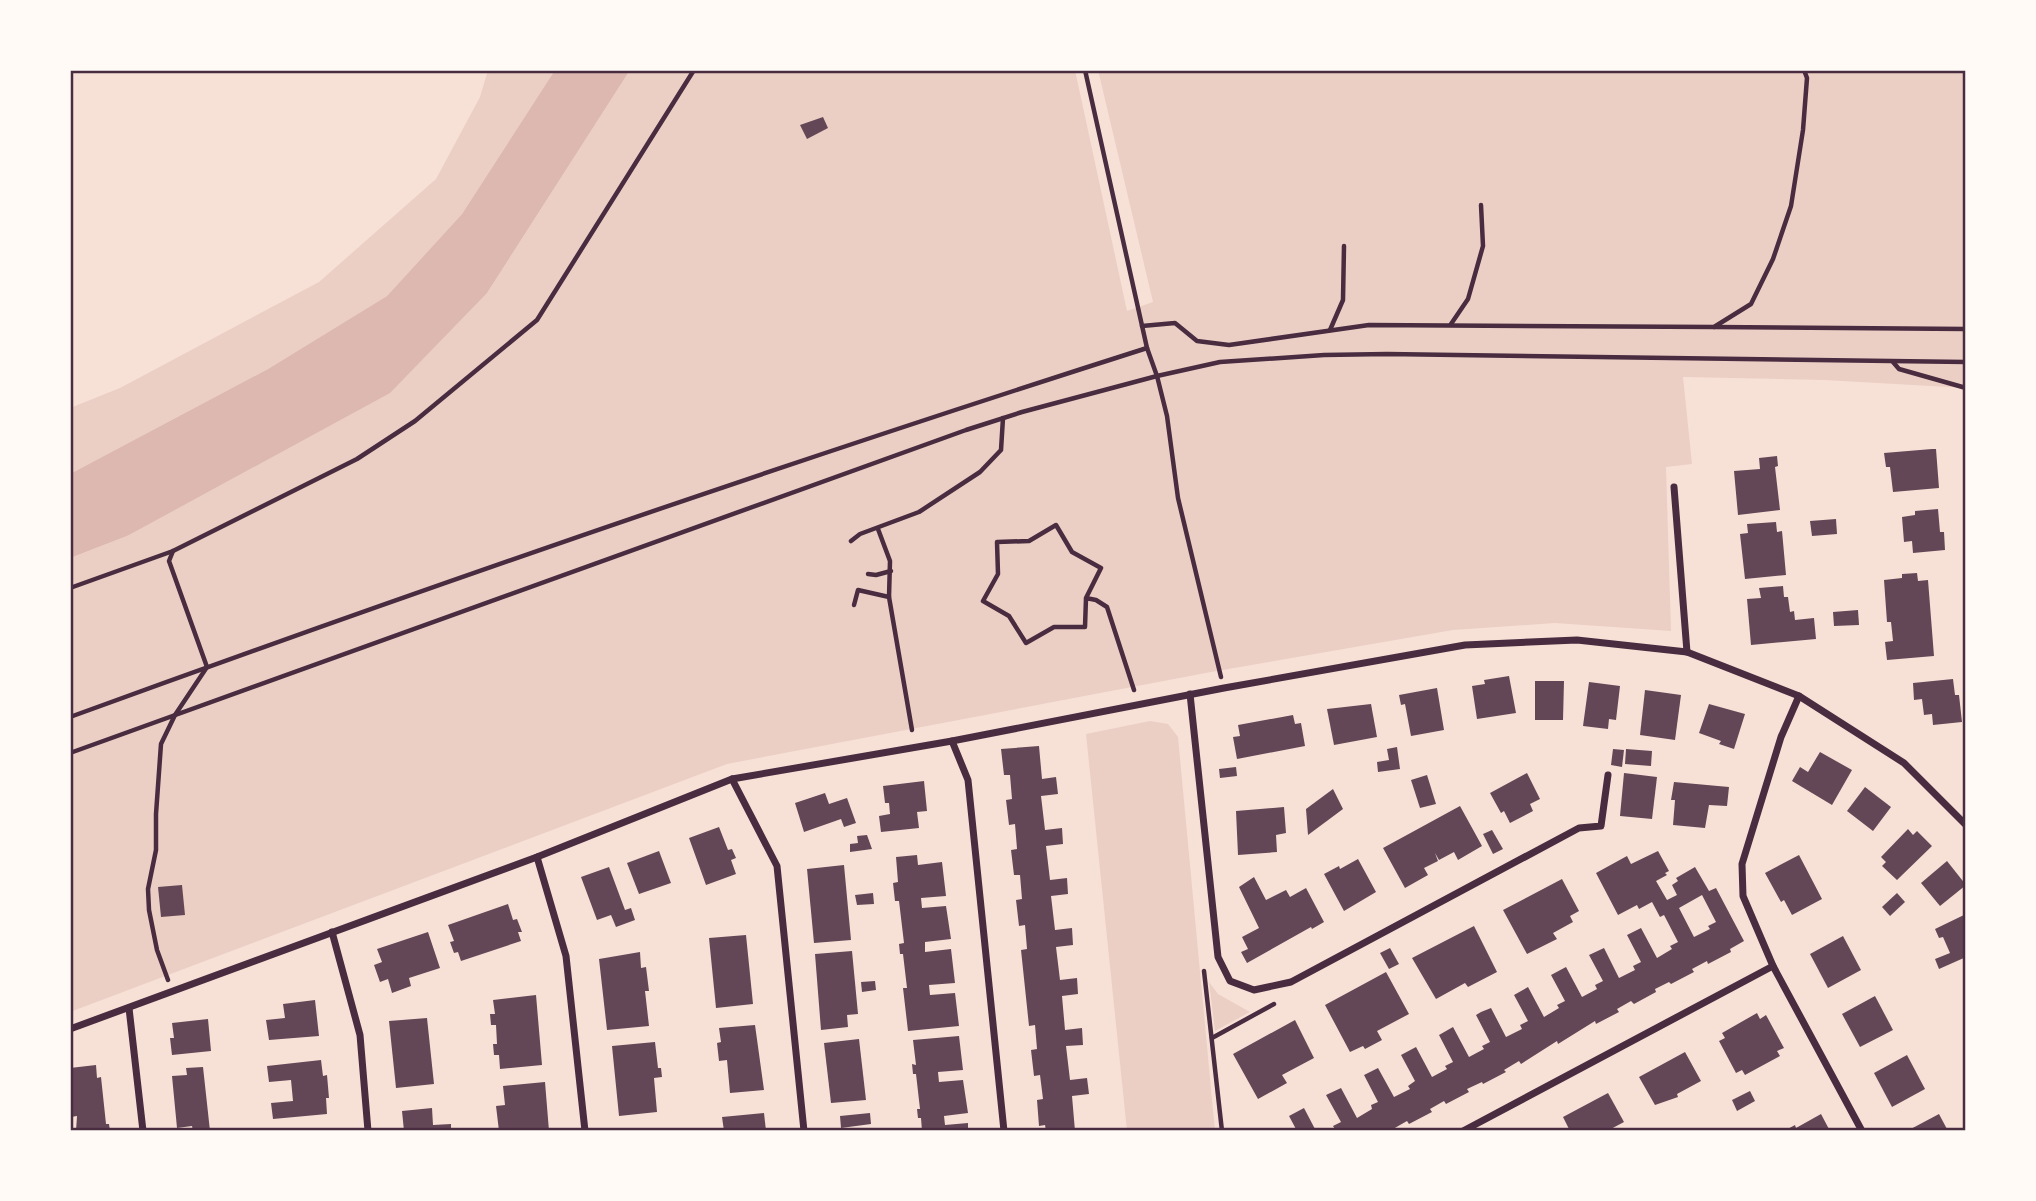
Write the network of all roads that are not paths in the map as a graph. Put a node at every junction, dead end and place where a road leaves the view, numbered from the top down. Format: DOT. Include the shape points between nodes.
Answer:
graph roads {
  1 [pos="1674,487"];
  2 [pos="1687,652"];
  3 [pos="1190,695"];
  4 [pos="1799,696"];
  5 [pos="952,741"];
  6 [pos="1608,775"];
  7 [pos="732,779"];
  8 [pos="1966,825"];
  9 [pos="537,857"];
  10 [pos="332,932"];
  11 [pos="1773,966"];
  12 [pos="129,1008"];
  13 [pos="70,1029"];
  14 [pos="143,1131"];
  15 [pos="368,1131"];
  16 [pos="584,1131"];
  17 [pos="804,1131"];
  18 [pos="1004,1131"];
  19 [pos="1463,1131"];
  20 [pos="1862,1131"];
  1 -- 2 [label="street"];
  2 -- 3 [label="street" via="1577,640 1465,645"];
  2 -- 4 [label="street"];
  3 -- 5 [label="street"];
  3 -- 6 [label="street" via="1218,957 1230,981 1254,990 1291,982 1579,828 1601,826"];
  4 -- 8 [label="street" via="1904,763"];
  4 -- 11 [label="street" via="1781,737 1742,864 1743,896"];
  5 -- 7 [label="street"];
  5 -- 18 [label="street" via="968,780"];
  7 -- 9 [label="street"];
  7 -- 17 [label="street" via="777,866"];
  9 -- 10 [label="street"];
  9 -- 16 [label="street" via="566,956"];
  10 -- 12 [label="street"];
  10 -- 15 [label="street" via="360,1035"];
  11 -- 19 [label="street"];
  11 -- 20 [label="street"];
  12 -- 13 [label="street"];
  12 -- 14 [label="street"];
}
